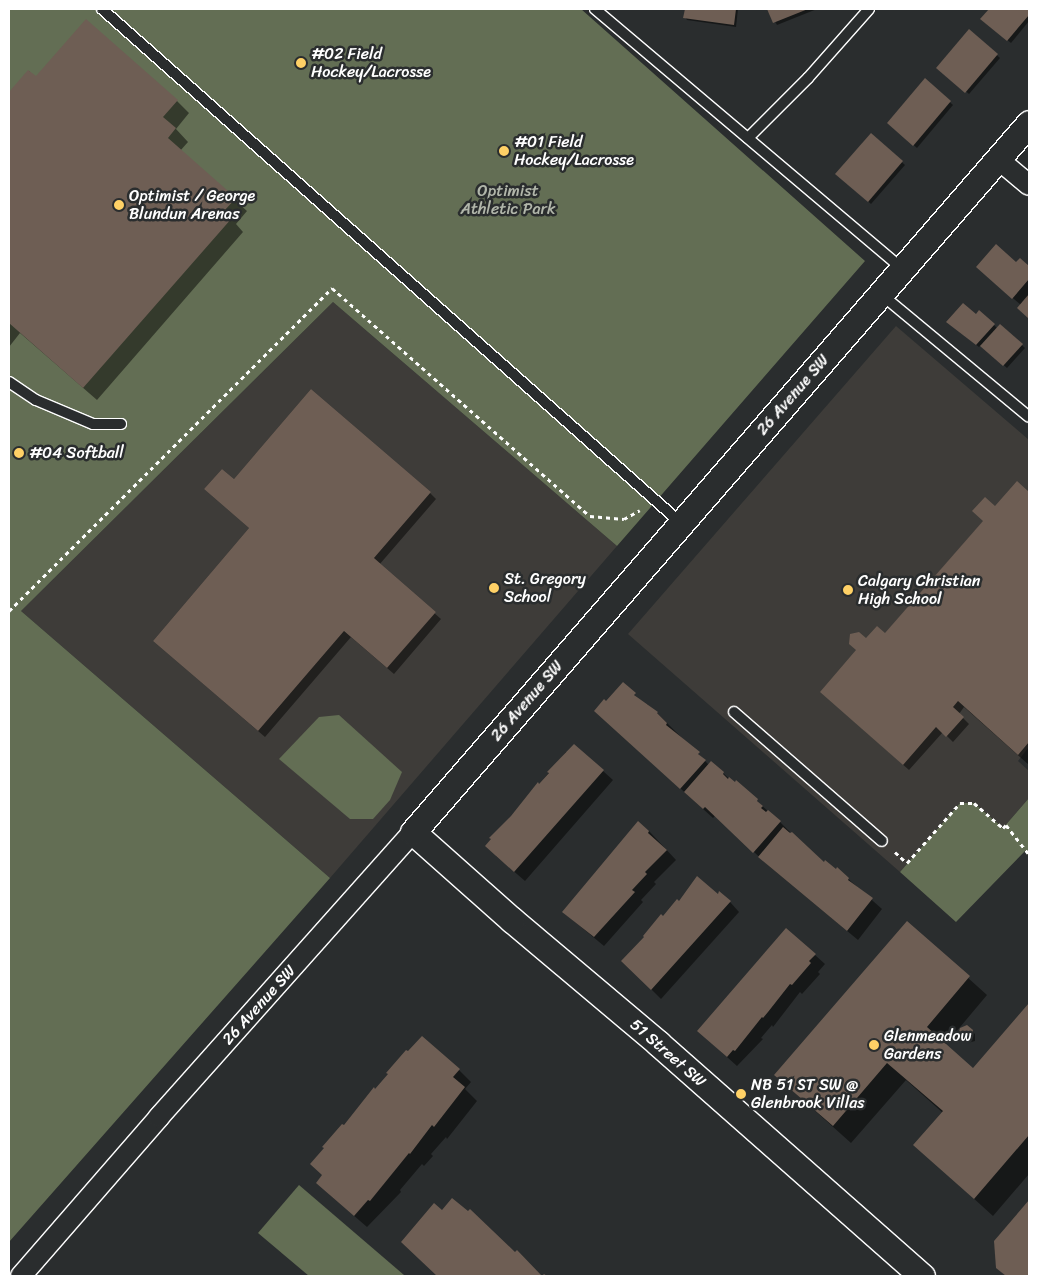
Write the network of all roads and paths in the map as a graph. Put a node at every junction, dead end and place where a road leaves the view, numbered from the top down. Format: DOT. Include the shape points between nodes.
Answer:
graph roads {
  1 [pos="102,9"];
  2 [pos="595,9"];
  3 [pos="869,9"];
  4 [pos="1029,123"];
  5 [pos="748,138"];
  6 [pos="998,159"];
  7 [pos="1029,185"];
  8 [pos="903,268"];
  9 [pos="880,294"];
  10 [pos="9,382"];
  11 [pos="1029,417"];
  12 [pos="121,424"];
  13 [pos="656,502"];
  14 [pos="682,524"];
  15 [pos="9,611"];
  16 [pos="734,712"];
  17 [pos="412,832"];
  18 [pos="882,841"];
  19 [pos="1029,854"];
  20 [pos="21,1276"];
  21 [pos="922,1276"];
  1 -- 13 [label="lane"];
  2 -- 5 [label="lane"];
  3 -- 5 [label="lane" via="808,78"];
  4 -- 6 [label="street, 26 Avenue SW"];
  5 -- 8 [label="lane"];
  6 -- 7 [label="street"];
  6 -- 8 [label="street, 26 Avenue SW"];
  8 -- 9 [label="street, 26 Avenue SW"];
  9 -- 11 [label="lane"];
  9 -- 14 [label="street, 26 Avenue SW"];
  10 -- 12 [label="lane" via="36,400 93,424"];
  13 -- 14 [label="lane"];
  13 -- 15 [label="path" via="624,519 590,516 332,288"];
  14 -- 17 [label="street, 26 Avenue SW"];
  16 -- 18 [label="lane"];
  17 -- 20 [label="street, 26 Avenue SW"];
  17 -- 21 [label="street, 51 Street SW"];
  18 -- 19 [label="path" via="907,864 960,803 974,803 1003,828 1006,825"];
}
